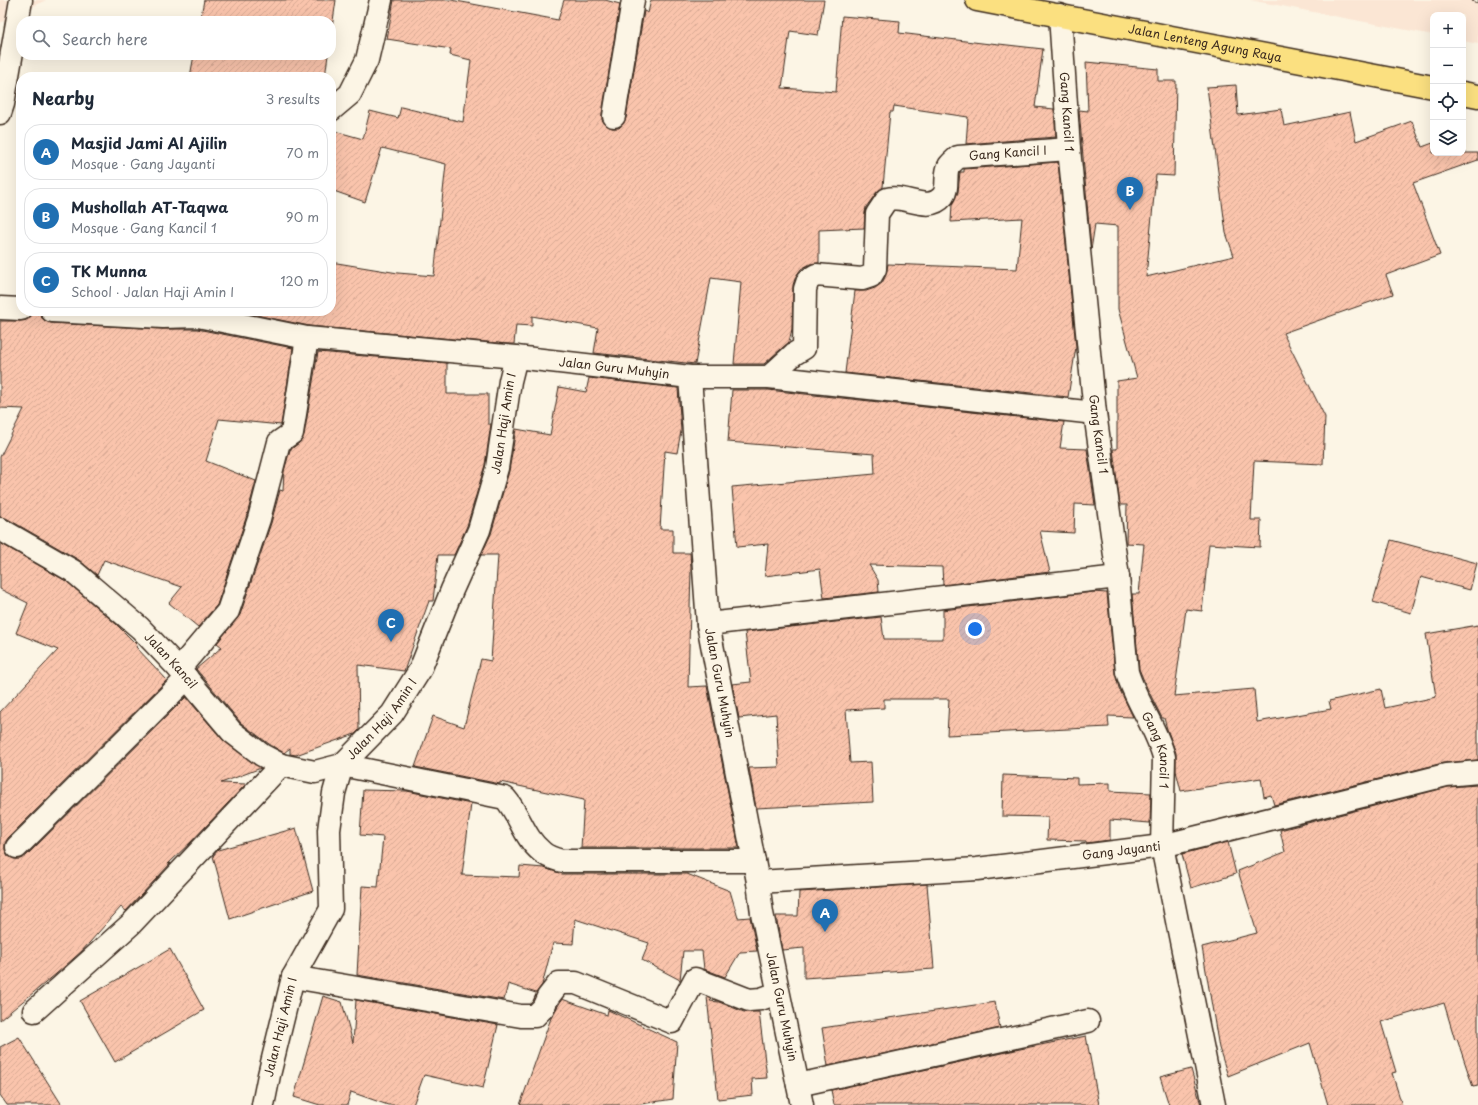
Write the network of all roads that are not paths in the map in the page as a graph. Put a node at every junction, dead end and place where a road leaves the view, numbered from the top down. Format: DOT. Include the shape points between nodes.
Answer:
graph roads {
  1 [pos="21,0"];
  2 [pos="381,0"];
  3 [pos="633,0"];
  4 [pos="977,0"];
  5 [pos="1060,15"];
  6 [pos="18,16"];
  7 [pos="16,29"];
  8 [pos="1430,87"];
  9 [pos="1466,94"];
  10 [pos="1478,96"];
  11 [pos="336,106"];
  12 [pos="0,113"];
  13 [pos="614,116"];
  14 [pos="1069,150"];
  15 [pos="0,308"];
  16 [pos="16,309"];
  17 [pos="145,316"];
  18 [pos="172,316"];
  19 [pos="211,316"];
  20 [pos="306,338"];
  21 [pos="516,358"];
  22 [pos="690,377"];
  23 [pos="769,377"];
  24 [pos="1095,413"];
  25 [pos="0,529"];
  26 [pos="1118,577"];
  27 [pos="708,624"];
  28 [pos="183,674"];
  29 [pos="282,765"];
  30 [pos="342,765"];
  31 [pos="1478,772"];
  32 [pos="1162,846"];
  33 [pos="17,847"];
  34 [pos="756,872"];
  35 [pos="293,977"];
  36 [pos="778,993"];
  37 [pos="34,1011"];
  38 [pos="1088,1021"];
  39 [pos="800,1095"];
  40 [pos="263,1105"];
  41 [pos="1214,1105"];
  1 -- 6 [label="street"];
  2 -- 11 [label="street" via="367,60 350,94"];
  3 -- 13 [label="street"];
  4 -- 5 [label="main road, Jalan Lenteng Agung Raya"];
  5 -- 8 [label="main road, Jalan Lenteng Agung Raya"];
  5 -- 14 [label="street, Gang Kancil 1"];
  7 -- 12 [label="street"];
  9 -- 10 [label="main road"];
  14 -- 23 [label="street, Gang Kancil I" via="958,157 949,166 944,195 938,201 927,205 893,197 887,199 876,214 874,269 871,276 862,279 816,275 808,280 805,289 804,348"];
  14 -- 24 [label="street, Gang Kancil 1"];
  15 -- 16 [label="street"];
  17 -- 18 [label="street, Jalan Guru Muhyin"];
  19 -- 20 [label="street, Jalan Guru Muhyin"];
  20 -- 21 [label="street, Jalan Guru Muhyin"];
  20 -- 28 [label="street" via="292,432 279,442 259,519 228,611"];
  21 -- 22 [label="street, Jalan Guru Muhyin"];
  21 -- 30 [label="street, Jalan Haji Amin I" via="497,468 479,530 420,670 392,714"];
  22 -- 23 [label="street"];
  22 -- 27 [label="street, Jalan Guru Muhyin"];
  23 -- 24 [label="street"];
  24 -- 26 [label="street, Gang Kancil 1"];
  25 -- 28 [label="street, Jalan Kancil" via="73,571 140,628"];
  26 -- 27 [label="street"];
  26 -- 32 [label="street, Gang Kancil 1" via="1127,672 1161,743 1164,757"];
  27 -- 34 [label="street, Jalan Guru Muhyin"];
  28 -- 29 [label="street, Jalan Kancil" via="232,732 262,755"];
  28 -- 33 [label="street"];
  29 -- 30 [label="street, Jalan Kancil" via="316,772"];
  29 -- 37 [label="street" via="131,924"];
  30 -- 34 [label="street" via="505,798 513,807 530,841 543,854 562,861"];
  30 -- 35 [label="street, Jalan Haji Amin I" via="334,793 329,830 331,908"];
  31 -- 32 [label="street, Gang Jayanti" via="1446,775"];
  32 -- 34 [label="street, Gang Jayanti" via="976,869"];
  32 -- 41 [label="street, Gang Kancil 1"];
  34 -- 36 [label="street, Jalan Guru Muhyin"];
  35 -- 36 [label="street" via="521,1016 535,1016 559,983 576,983 672,1022 695,979 749,1000"];
  35 -- 40 [label="street, Jalan Haji Amin I"];
  36 -- 39 [label="street, Jalan Guru Muhyin"];
  38 -- 39 [label="street"];
}
